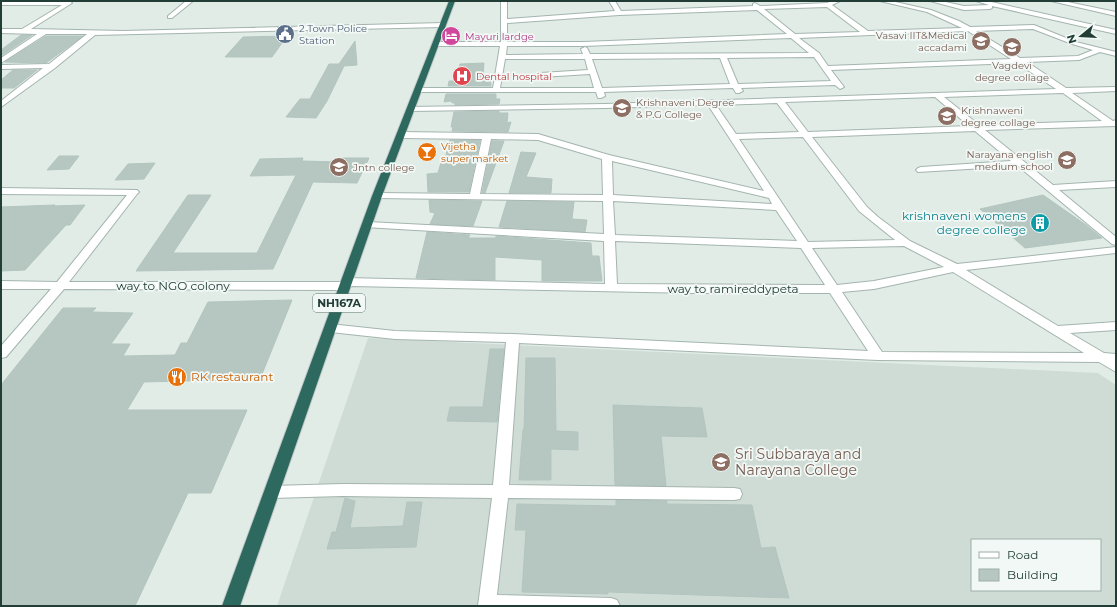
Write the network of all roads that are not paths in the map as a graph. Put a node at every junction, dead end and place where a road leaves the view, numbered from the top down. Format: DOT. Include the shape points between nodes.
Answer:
graph roads {
  1 [pos="190,1"];
  2 [pos="452,1"];
  3 [pos="504,1"];
  4 [pos="612,1"];
  5 [pos="751,1"];
  6 [pos="837,1"];
  7 [pos="883,1"];
  8 [pos="933,1"];
  9 [pos="979,1"];
  10 [pos="1054,1"];
  11 [pos="70,2"];
  12 [pos="1067,2"];
  13 [pos="1,3"];
  14 [pos="828,5"];
  15 [pos="997,6"];
  16 [pos="758,7"];
  17 [pos="619,13"];
  18 [pos="1116,14"];
  19 [pos="1042,16"];
  20 [pos="170,17"];
  21 [pos="504,21"];
  22 [pos="443,25"];
  23 [pos="1034,27"];
  24 [pos="970,30"];
  25 [pos="1,31"];
  26 [pos="24,31"];
  27 [pos="44,32"];
  28 [pos="1116,32"];
  29 [pos="93,33"];
  30 [pos="868,34"];
  31 [pos="795,37"];
  32 [pos="435,44"];
  33 [pos="583,44"];
  34 [pos="504,45"];
  35 [pos="1099,50"];
  36 [pos="1116,54"];
  37 [pos="816,55"];
  38 [pos="588,56"];
  39 [pos="724,56"];
  40 [pos="502,57"];
  41 [pos="1,61"];
  42 [pos="1020,61"];
  43 [pos="52,66"];
  44 [pos="541,66"];
  45 [pos="1,67"];
  46 [pos="826,68"];
  47 [pos="593,72"];
  48 [pos="837,83"];
  49 [pos="735,86"];
  50 [pos="1116,89"];
  51 [pos="419,90"];
  52 [pos="496,90"];
  53 [pos="599,90"];
  54 [pos="1066,91"];
  55 [pos="937,96"];
  56 [pos="546,98"];
  57 [pos="850,99"];
  58 [pos="780,101"];
  59 [pos="749,102"];
  60 [pos="711,103"];
  61 [pos="1,105"];
  62 [pos="605,106"];
  63 [pos="411,109"];
  64 [pos="1114,125"];
  65 [pos="978,128"];
  66 [pos="805,134"];
  67 [pos="401,135"];
  68 [pos="487,136"];
  69 [pos="733,137"];
  70 [pos="608,156"];
  71 [pos="1020,163"];
  72 [pos="921,170"];
  73 [pos="1116,184"];
  74 [pos="1052,188"];
  75 [pos="1,191"];
  76 [pos="378,196"];
  77 [pos="772,196"];
  78 [pos="474,197"];
  79 [pos="608,198"];
  80 [pos="780,207"];
  81 [pos="368,225"];
  82 [pos="610,238"];
  83 [pos="1116,242"];
  84 [pos="906,243"];
  85 [pos="804,245"];
  86 [pos="1116,250"];
  87 [pos="955,268"];
  88 [pos="346,284"];
  89 [pos="1,285"];
  90 [pos="60,286"];
  91 [pos="611,287"];
  92 [pos="833,288"];
  93 [pos="1116,326"];
  94 [pos="330,328"];
  95 [pos="1055,330"];
  96 [pos="513,338"];
  97 [pos="1,354"];
  98 [pos="878,356"];
  99 [pos="1116,358"];
  100 [pos="1102,359"];
  101 [pos="1116,367"];
  102 [pos="272,492"];
  103 [pos="500,492"];
  104 [pos="734,494"];
  105 [pos="487,605"];
  106 [pos="231,606"];
  107 [pos="611,606"];
  1 -- 20 [label="street"];
  2 -- 22 [label="highway, NH167A"];
  3 -- 21 [label="street"];
  4 -- 17 [label="street"];
  5 -- 16 [label="street"];
  6 -- 14 [label="street"];
  7 -- 24 [label="street" via="939,14"];
  8 -- 15 [label="street" via="964,8"];
  9 -- 15 [label="street"];
  10 -- 12 [label="street"];
  11 -- 13 [label="street"];
  11 -- 26 [label="street"];
  12 -- 18 [label="street"];
  12 -- 19 [label="street"];
  14 -- 16 [label="street"];
  14 -- 30 [label="street"];
  15 -- 19 [label="street"];
  16 -- 17 [label="street"];
  16 -- 31 [label="street"];
  17 -- 21 [label="street"];
  19 -- 23 [label="street"];
  19 -- 28 [label="street"];
  21 -- 34 [label="street"];
  22 -- 29 [label="street"];
  22 -- 32 [label="highway, NH167A"];
  23 -- 24 [label="street"];
  23 -- 35 [label="street"];
  24 -- 30 [label="street"];
  24 -- 42 [label="street"];
  25 -- 26 [label="street"];
  26 -- 27 [label="street"];
  27 -- 29 [label="street"];
  27 -- 41 [label="street"];
  29 -- 43 [label="street"];
  30 -- 31 [label="street"];
  31 -- 33 [label="street"];
  31 -- 37 [label="street"];
  32 -- 34 [label="street"];
  32 -- 51 [label="highway, NH167A"];
  33 -- 34 [label="street"];
  33 -- 38 [label="street"];
  34 -- 40 [label="street"];
  35 -- 36 [label="street"];
  35 -- 42 [label="street" via="1079,58"];
  37 -- 39 [label="street"];
  37 -- 46 [label="street"];
  38 -- 39 [label="street"];
  38 -- 44 [label="street"];
  38 -- 47 [label="street"];
  39 -- 49 [label="street"];
  40 -- 44 [label="street"];
  40 -- 52 [label="street"];
  42 -- 46 [label="street"];
  42 -- 54 [label="street"];
  43 -- 45 [label="street"];
  43 -- 61 [label="street"];
  44 -- 47 [label="street"];
  44 -- 56 [label="street"];
  46 -- 48 [label="street"];
  47 -- 53 [label="street"];
  48 -- 49 [label="street"];
  48 -- 57 [label="street"];
  49 -- 53 [label="street"];
  49 -- 59 [label="street"];
  50 -- 54 [label="street"];
  51 -- 52 [label="street"];
  51 -- 63 [label="highway, NH167A"];
  52 -- 56 [label="street"];
  53 -- 56 [label="street"];
  53 -- 62 [label="street"];
  54 -- 55 [label="street"];
  54 -- 64 [label="street"];
  55 -- 57 [label="street"];
  55 -- 65 [label="street"];
  56 -- 62 [label="street"];
  56 -- 63 [label="street"];
  57 -- 58 [label="street"];
  58 -- 59 [label="street"];
  58 -- 66 [label="street"];
  59 -- 60 [label="street"];
  60 -- 62 [label="street"];
  60 -- 69 [label="street"];
  63 -- 67 [label="highway, NH167A"];
  64 -- 65 [label="street"];
  65 -- 66 [label="street"];
  65 -- 71 [label="street"];
  66 -- 69 [label="street"];
  66 -- 84 [label="street" via="863,209"];
  67 -- 68 [label="street"];
  67 -- 76 [label="highway, NH167A"];
  68 -- 70 [label="street" via="538,137"];
  68 -- 78 [label="street"];
  69 -- 77 [label="street"];
  70 -- 77 [label="street"];
  70 -- 79 [label="street"];
  71 -- 72 [label="street"];
  71 -- 74 [label="street"];
  73 -- 74 [label="street"];
  74 -- 83 [label="street"];
  75 -- 90 [label="street" via="134,192"];
  76 -- 78 [label="street"];
  76 -- 81 [label="highway, NH167A"];
  77 -- 80 [label="street"];
  78 -- 79 [label="street"];
  79 -- 80 [label="street"];
  79 -- 82 [label="street"];
  80 -- 85 [label="street"];
  81 -- 82 [label="street"];
  81 -- 88 [label="highway, NH167A"];
  82 -- 85 [label="street"];
  82 -- 91 [label="street"];
  84 -- 85 [label="street"];
  84 -- 87 [label="street"];
  85 -- 92 [label="street"];
  86 -- 87 [label="street, way to ramireddypeta"];
  87 -- 92 [label="street, way to ramireddypeta" via="874,285"];
  87 -- 95 [label="street"];
  88 -- 90 [label="street, way to NGO colony"];
  88 -- 91 [label="street, way to ramireddypeta"];
  88 -- 94 [label="highway, NH167A"];
  89 -- 90 [label="street, way to NGO colony"];
  90 -- 97 [label="street"];
  91 -- 92 [label="street, way to ramireddypeta"];
  92 -- 98 [label="street"];
  93 -- 95 [label="street"];
  94 -- 96 [label="street" via="395,335"];
  94 -- 102 [label="highway, NH167A"];
  95 -- 100 [label="street"];
  96 -- 98 [label="street"];
  96 -- 103 [label="street"];
  98 -- 100 [label="street"];
  99 -- 100 [label="street"];
  100 -- 101 [label="street"];
  102 -- 103 [label="street"];
  102 -- 106 [label="highway, NH167A"];
  103 -- 104 [label="street"];
  103 -- 105 [label="street"];
  105 -- 107 [label="street"];
}
